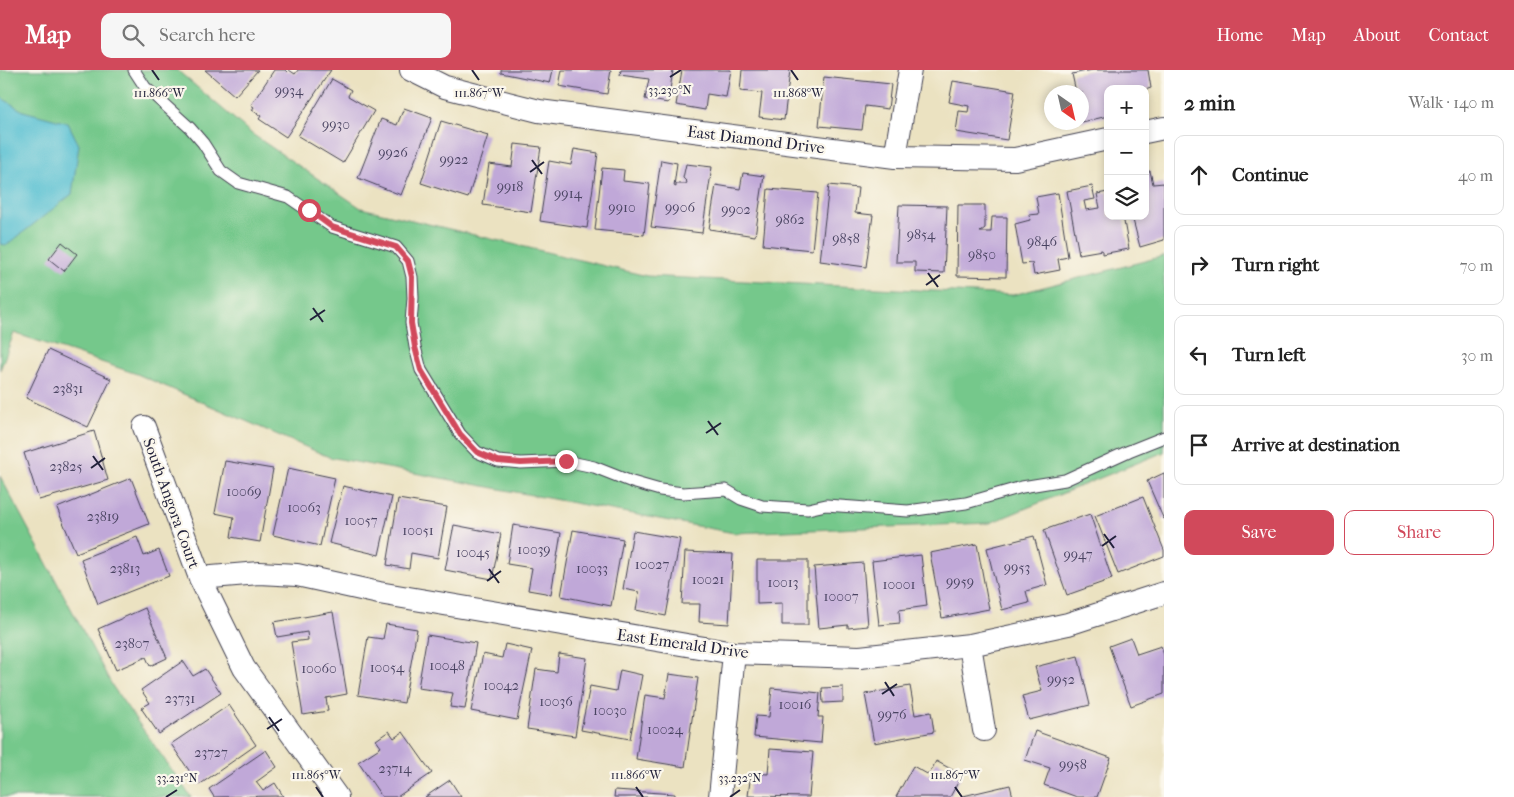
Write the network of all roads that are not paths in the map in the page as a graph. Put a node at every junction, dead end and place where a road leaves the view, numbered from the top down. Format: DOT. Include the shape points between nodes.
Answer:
graph roads {
  1 [pos="134,70"];
  2 [pos="411,70"];
  3 [pos="910,70"];
  4 [pos="448,78"];
  5 [pos="1164,128"];
  6 [pos="1149,131"];
  7 [pos="1104,140"];
  8 [pos="896,157"];
  9 [pos="144,427"];
  10 [pos="1164,438"];
  11 [pos="200,578"];
  12 [pos="1164,593"];
  13 [pos="970,645"];
  14 [pos="734,653"];
  15 [pos="984,730"];
  16 [pos="336,797"];
  17 [pos="720,797"];
  1 -- 10 [label="lane" via="145,86 203,143 221,171 238,183 288,197 332,227 396,247 408,261 412,277 411,323 421,370 460,434 477,452 498,461 566,461 594,467 660,490 682,493 726,490 762,506 808,509 826,504 908,511 966,503 1022,487 1065,480"];
  2 -- 4 [label="street, East Diamond Drive"];
  3 -- 8 [label="street"];
  4 -- 8 [label="street, East Diamond Drive" via="538,111"];
  5 -- 6 [label="street"];
  7 -- 8 [label="street, East Diamond Drive" via="1014,159"];
  9 -- 11 [label="street, South Angora Court"];
  11 -- 14 [label="street, East Emerald Drive" via="259,572 297,575 379,593"];
  11 -- 16 [label="street, South Angora Court" via="244,668"];
  12 -- 13 [label="street, East Emerald Drive" via="1068,624"];
  13 -- 14 [label="street, East Emerald Drive" via="860,657"];
  13 -- 15 [label="street"];
  14 -- 17 [label="street"];
}
